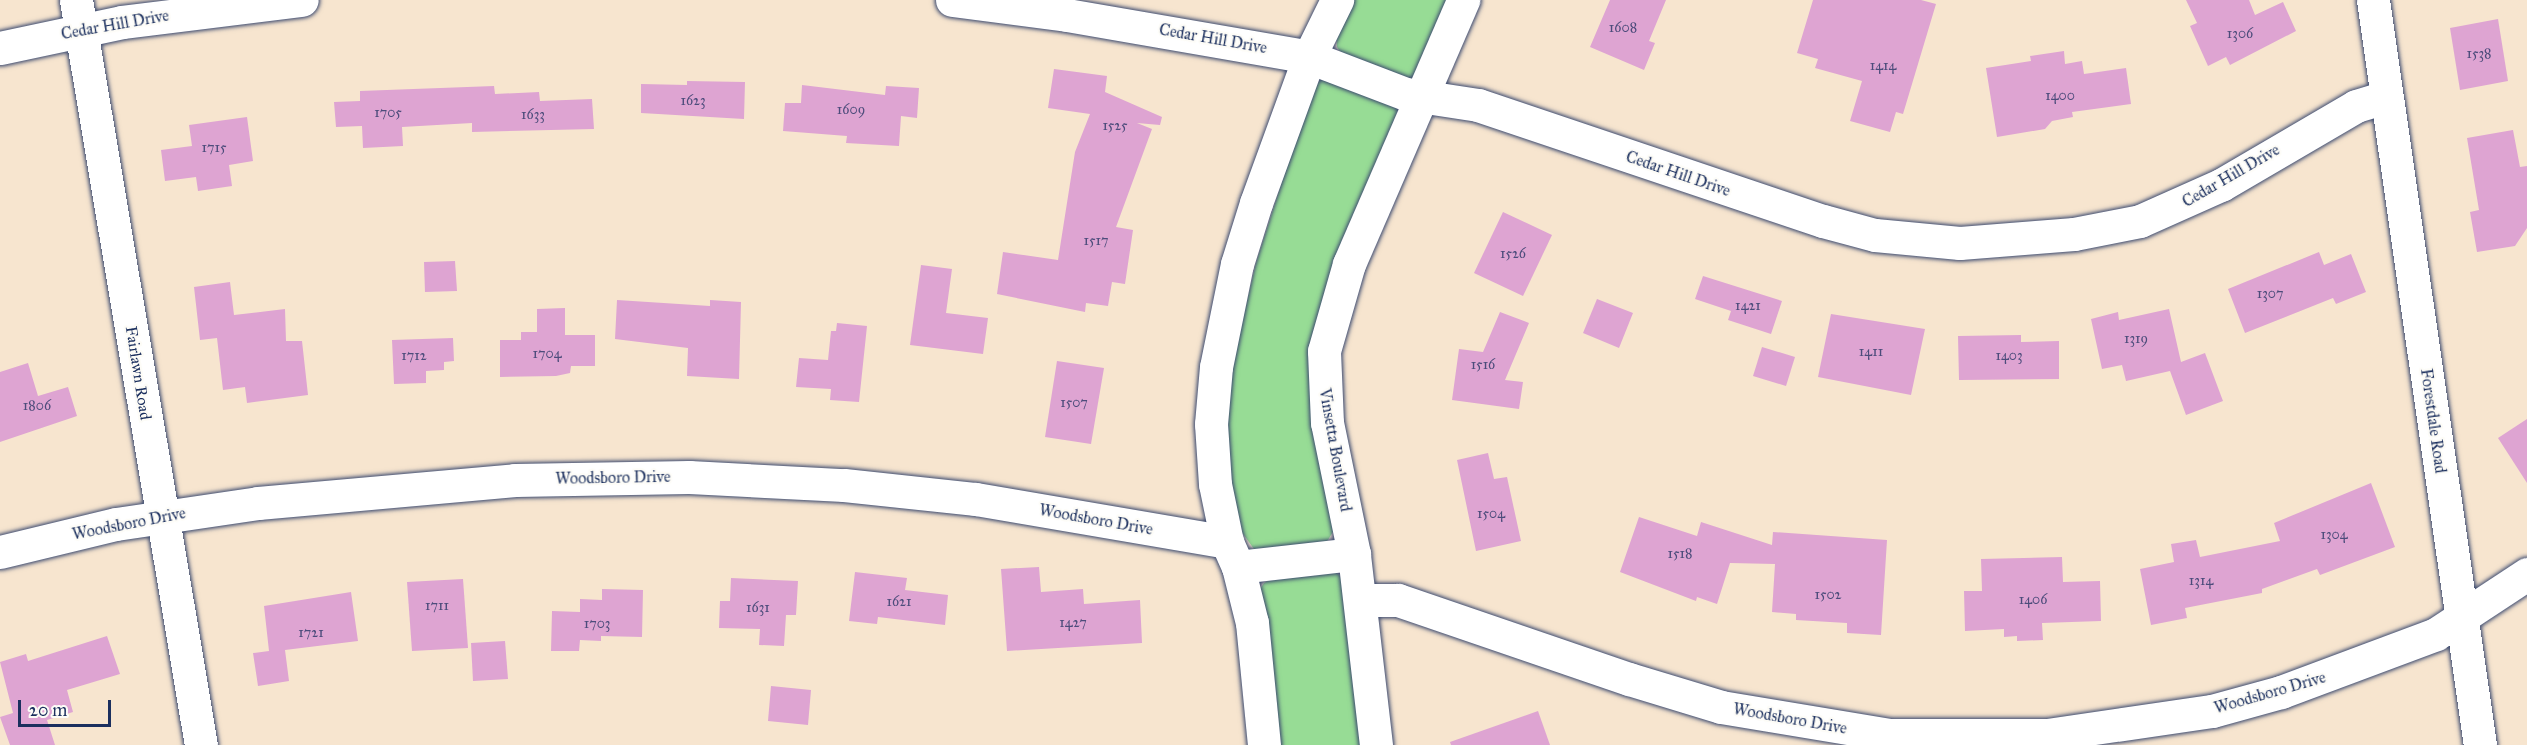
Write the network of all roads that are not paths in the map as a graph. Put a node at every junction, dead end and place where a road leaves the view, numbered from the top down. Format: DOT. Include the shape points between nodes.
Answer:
graph roads {
  1 [pos="302,0"];
  2 [pos="952,0"];
  3 [pos="1336,0"];
  4 [pos="1463,0"];
  5 [pos="2373,0"];
  6 [pos="79,15"];
  7 [pos="0,48"];
  8 [pos="1310,57"];
  9 [pos="1421,97"];
  10 [pos="2386,97"];
  11 [pos="163,516"];
  12 [pos="0,552"];
  13 [pos="1233,554"];
  14 [pos="1354,554"];
  15 [pos="2527,574"];
  16 [pos="1360,600"];
  17 [pos="2462,618"];
  18 [pos="201,745"];
  19 [pos="1264,745"];
  20 [pos="1376,745"];
  21 [pos="2480,745"];
  1 -- 6 [label="street, Cedar Hill Drive" via="200,11"];
  2 -- 8 [label="street, Cedar Hill Drive" via="1079,17"];
  3 -- 8 [label="street"];
  4 -- 9 [label="street, Vinsetta Boulevard"];
  5 -- 10 [label="street, Forestdale Road"];
  6 -- 7 [label="street, Cedar Hill Drive"];
  6 -- 11 [label="street, Fairlawn Road"];
  8 -- 9 [label="street, Cedar Hill Drive"];
  8 -- 13 [label="street" via="1256,203 1224,320 1211,424 1215,484"];
  9 -- 10 [label="street, Cedar Hill Drive" via="1478,105 1823,221 1875,235 1959,243 2074,234 2140,220 2221,185 2356,106"];
  9 -- 14 [label="street, Vinsetta Boulevard" via="1349,264 1324,351 1327,423"];
  10 -- 17 [label="street, Forestdale Road"];
  11 -- 12 [label="street, Woodsboro Drive"];
  11 -- 13 [label="street, Woodsboro Drive" via="374,491 515,480 689,477 844,485 976,498"];
  11 -- 18 [label="street, Fairlawn Road"];
  13 -- 14 [label="street, Woodsboro Drive"];
  13 -- 19 [label="street" via="1258,661"];
  14 -- 16 [label="street, Vinsetta Boulevard"];
  15 -- 17 [label="street, Woodsboro Drive"];
  16 -- 17 [label="street, Woodsboro Drive" via="1398,600 1721,707 1890,735 2047,735 2212,711 2358,666 2436,634"];
  16 -- 20 [label="street, Vinsetta Boulevard"];
  17 -- 21 [label="street, Forestdale Road"];
}
